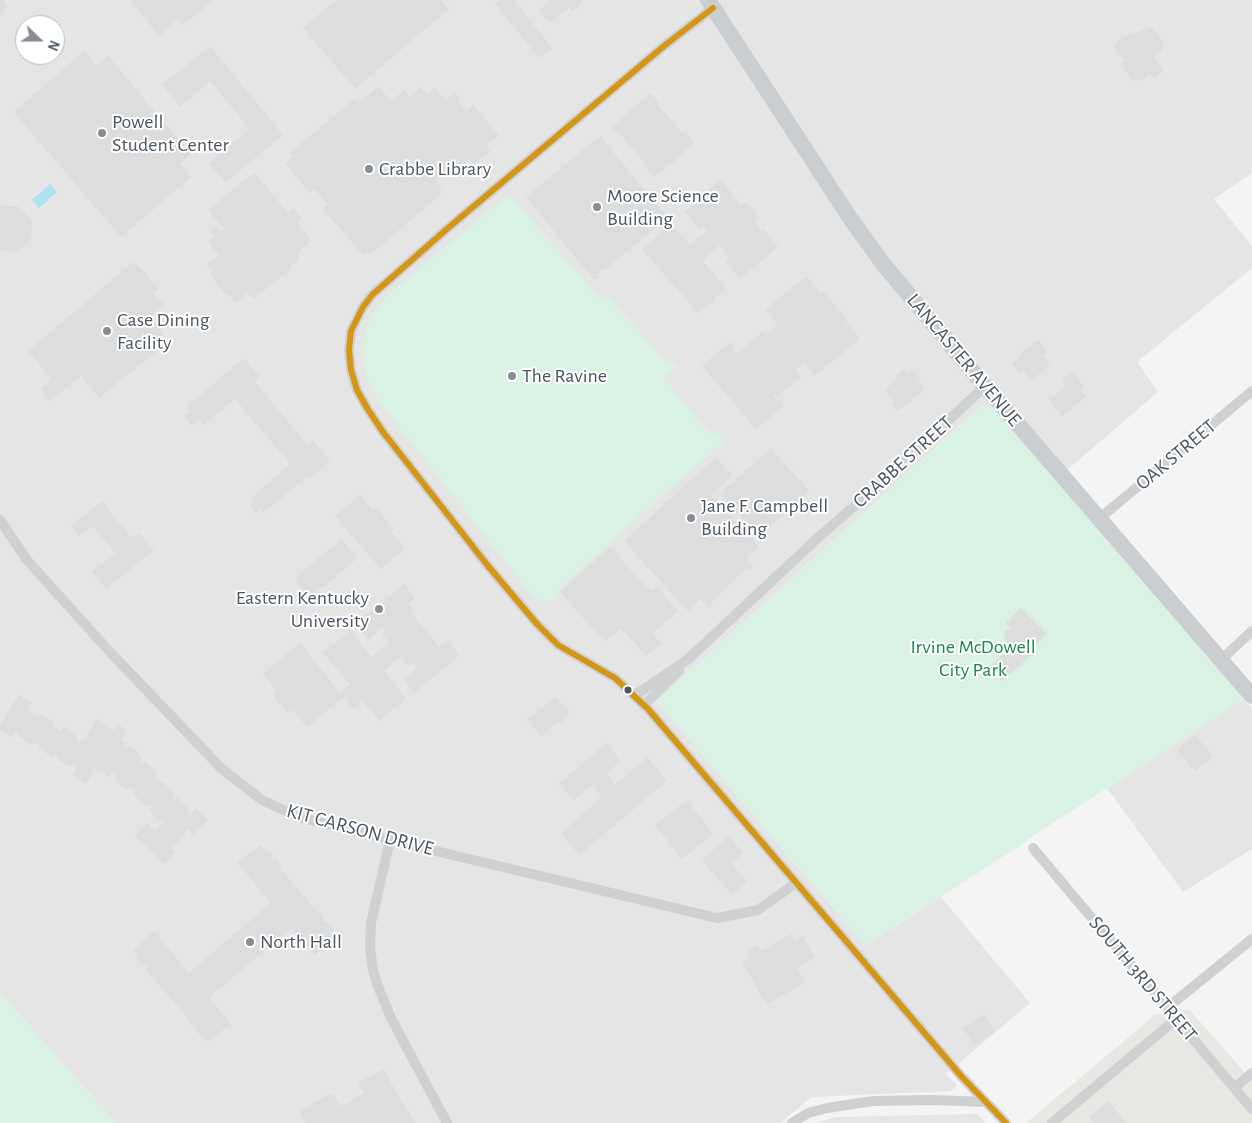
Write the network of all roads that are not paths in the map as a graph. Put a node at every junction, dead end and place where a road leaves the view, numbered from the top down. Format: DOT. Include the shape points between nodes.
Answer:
graph roads {
  1 [pos="710,4"];
  2 [pos="985,386"];
  3 [pos="1252,391"];
  4 [pos="1100,518"];
  5 [pos="0,520"];
  6 [pos="1252,631"];
  7 [pos="687,660"];
  8 [pos="1221,660"];
  9 [pos="634,696"];
  10 [pos="1252,696"];
  11 [pos="644,705"];
  12 [pos="390,840"];
  13 [pos="1033,848"];
  14 [pos="796,884"];
  15 [pos="1252,939"];
  16 [pos="1167,1008"];
  17 [pos="1176,1019"];
  18 [pos="1252,1073"];
  19 [pos="1234,1088"];
  20 [pos="986,1102"];
  21 [pos="1252,1109"];
  22 [pos="447,1123"];
  23 [pos="792,1123"];
  24 [pos="1006,1123"];
  25 [pos="1052,1123"];
  1 -- 2 [label="main road, LANCASTER AVENUE" via="850,218 884,265"];
  1 -- 9 [label="street" via="382,285 363,307 350,331 349,340 351,370 366,408 488,566 547,635 615,678"];
  2 -- 4 [label="main road, LANCASTER AVENUE"];
  2 -- 7 [label="street, CRABBE STREET"];
  3 -- 4 [label="street, OAK STREET"];
  4 -- 8 [label="main road, LANCASTER AVENUE"];
  5 -- 12 [label="street, KIT CARSON DRIVE" via="26,560 222,769 262,800 302,818"];
  6 -- 8 [label="street"];
  7 -- 9 [label="street, CRABBE STREET"];
  7 -- 11 [label="street, CRABBE STREET"];
  8 -- 10 [label="main road, LANCASTER AVENUE"];
  9 -- 11 [label="street"];
  11 -- 14 [label="street"];
  12 -- 14 [label="street, KIT CARSON DRIVE" via="717,918 758,910"];
  12 -- 22 [label="street" via="372,923 370,947 373,970 391,1018"];
  13 -- 16 [label="street, SOUTH 3RD STREET"];
  14 -- 20 [label="street"];
  15 -- 16 [label="street"];
  16 -- 17 [label="street, SOUTH 3RD STREET"];
  17 -- 19 [label="street, SOUTH 3RD STREET"];
  17 -- 25 [label="street"];
  18 -- 19 [label="street"];
  19 -- 21 [label="street, SOUTH 3RD STREET"];
  20 -- 23 [label="street" via="873,1101 827,1108"];
  20 -- 24 [label="street"];
}
